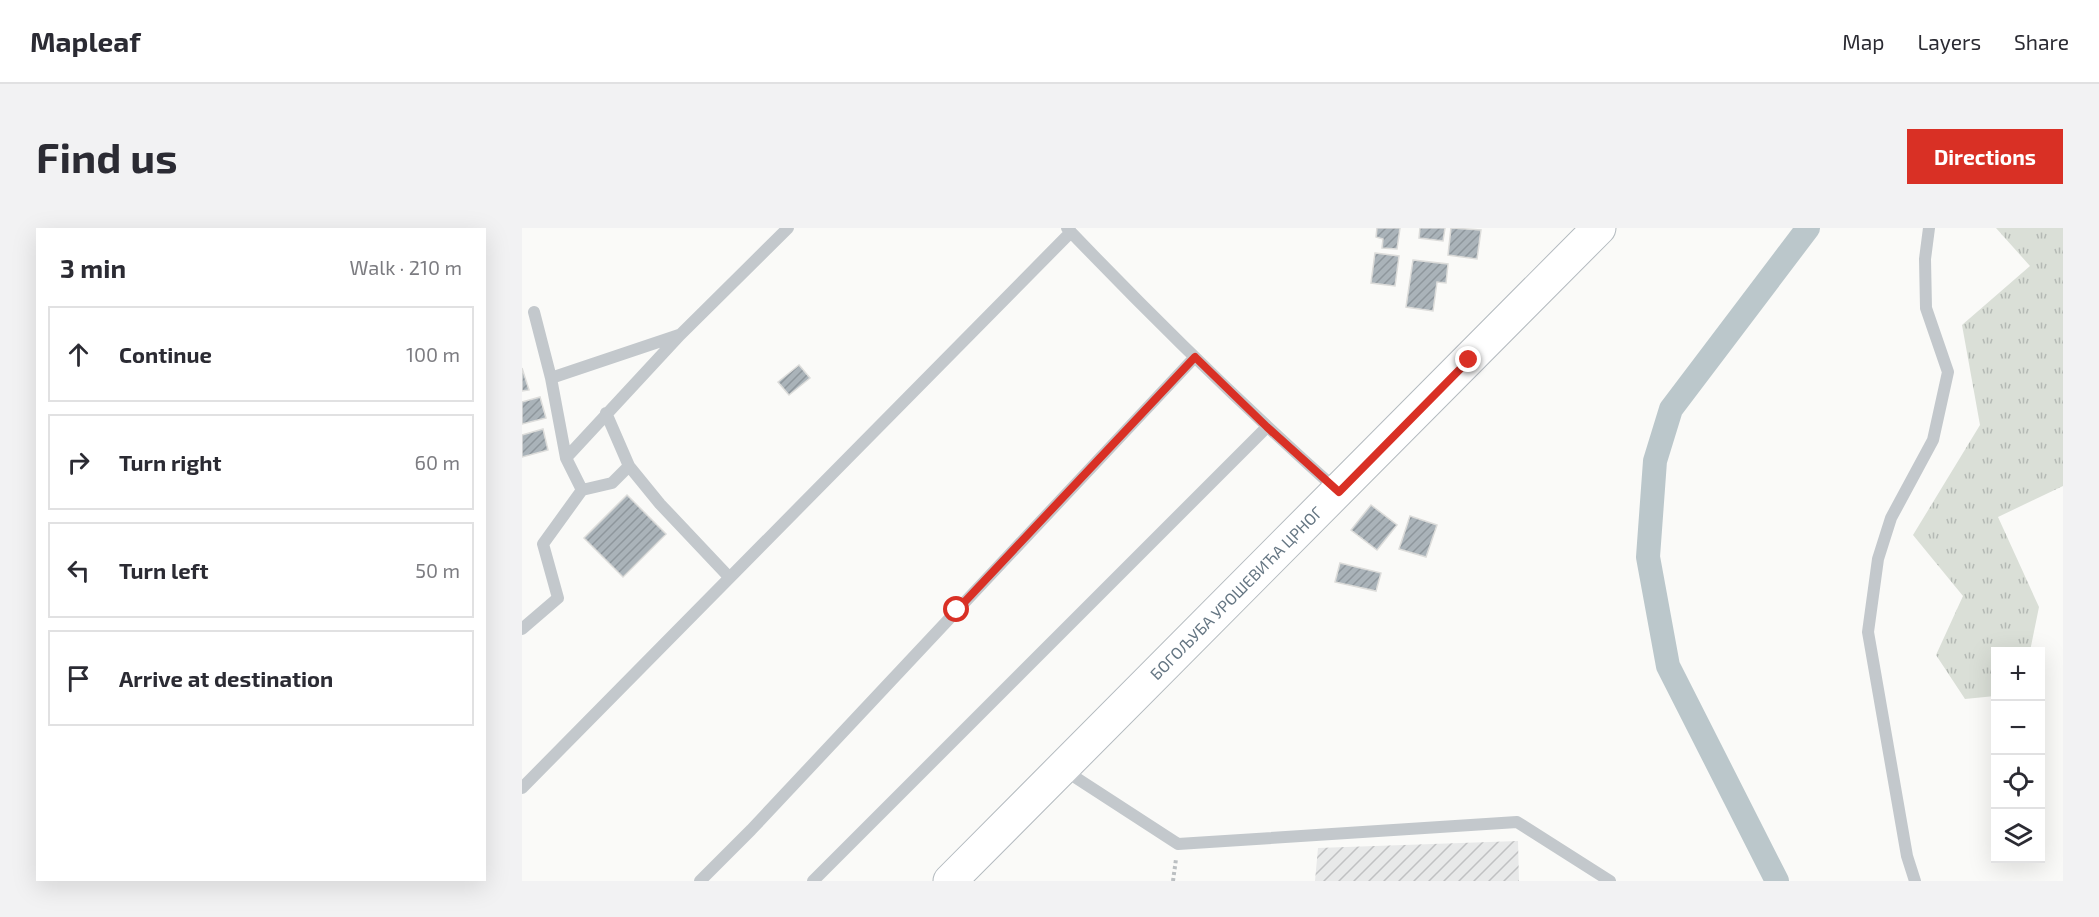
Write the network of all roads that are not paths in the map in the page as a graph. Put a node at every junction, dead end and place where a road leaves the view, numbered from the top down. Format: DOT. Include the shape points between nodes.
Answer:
graph roads {
  1 [pos="788,228"];
  2 [pos="1599,228"];
  3 [pos="1929,228"];
  4 [pos="1069,230"];
  5 [pos="534,312"];
  6 [pos="680,334"];
  7 [pos="1195,357"];
  8 [pos="551,378"];
  9 [pos="606,413"];
  10 [pos="1267,427"];
  11 [pos="566,458"];
  12 [pos="629,466"];
  13 [pos="582,490"];
  14 [pos="1339,492"];
  15 [pos="729,577"];
  16 [pos="522,629"];
  17 [pos="1063,769"];
  18 [pos="522,788"];
  19 [pos="700,881"];
  20 [pos="813,881"];
  21 [pos="950,881"];
  22 [pos="1610,881"];
  23 [pos="1914,881"];
  1 -- 6 [label="lane"];
  2 -- 14 [label="street, БОГОЉУБА УРОШЕВИЋА ЦРНОГ"];
  3 -- 23 [label="lane" via="1926,308 1948,372 1934,440 1891,518 1878,560 1868,632"];
  4 -- 7 [label="lane"];
  4 -- 15 [label="lane"];
  5 -- 8 [label="lane"];
  6 -- 8 [label="lane"];
  6 -- 9 [label="lane"];
  7 -- 10 [label="lane"];
  7 -- 19 [label="lane"];
  8 -- 11 [label="lane"];
  9 -- 11 [label="lane"];
  9 -- 12 [label="lane"];
  10 -- 14 [label="lane"];
  10 -- 20 [label="lane"];
  11 -- 13 [label="lane"];
  12 -- 13 [label="lane" via="612,483"];
  12 -- 15 [label="lane"];
  13 -- 16 [label="lane" via="543,544 558,598"];
  14 -- 17 [label="street, БОГОЉУБА УРОШЕВИЋА ЦРНОГ"];
  15 -- 18 [label="lane"];
  17 -- 21 [label="street, БОГОЉУБА УРОШЕВИЋА ЦРНОГ"];
  17 -- 22 [label="lane" via="1178,844 1517,822"];
}
